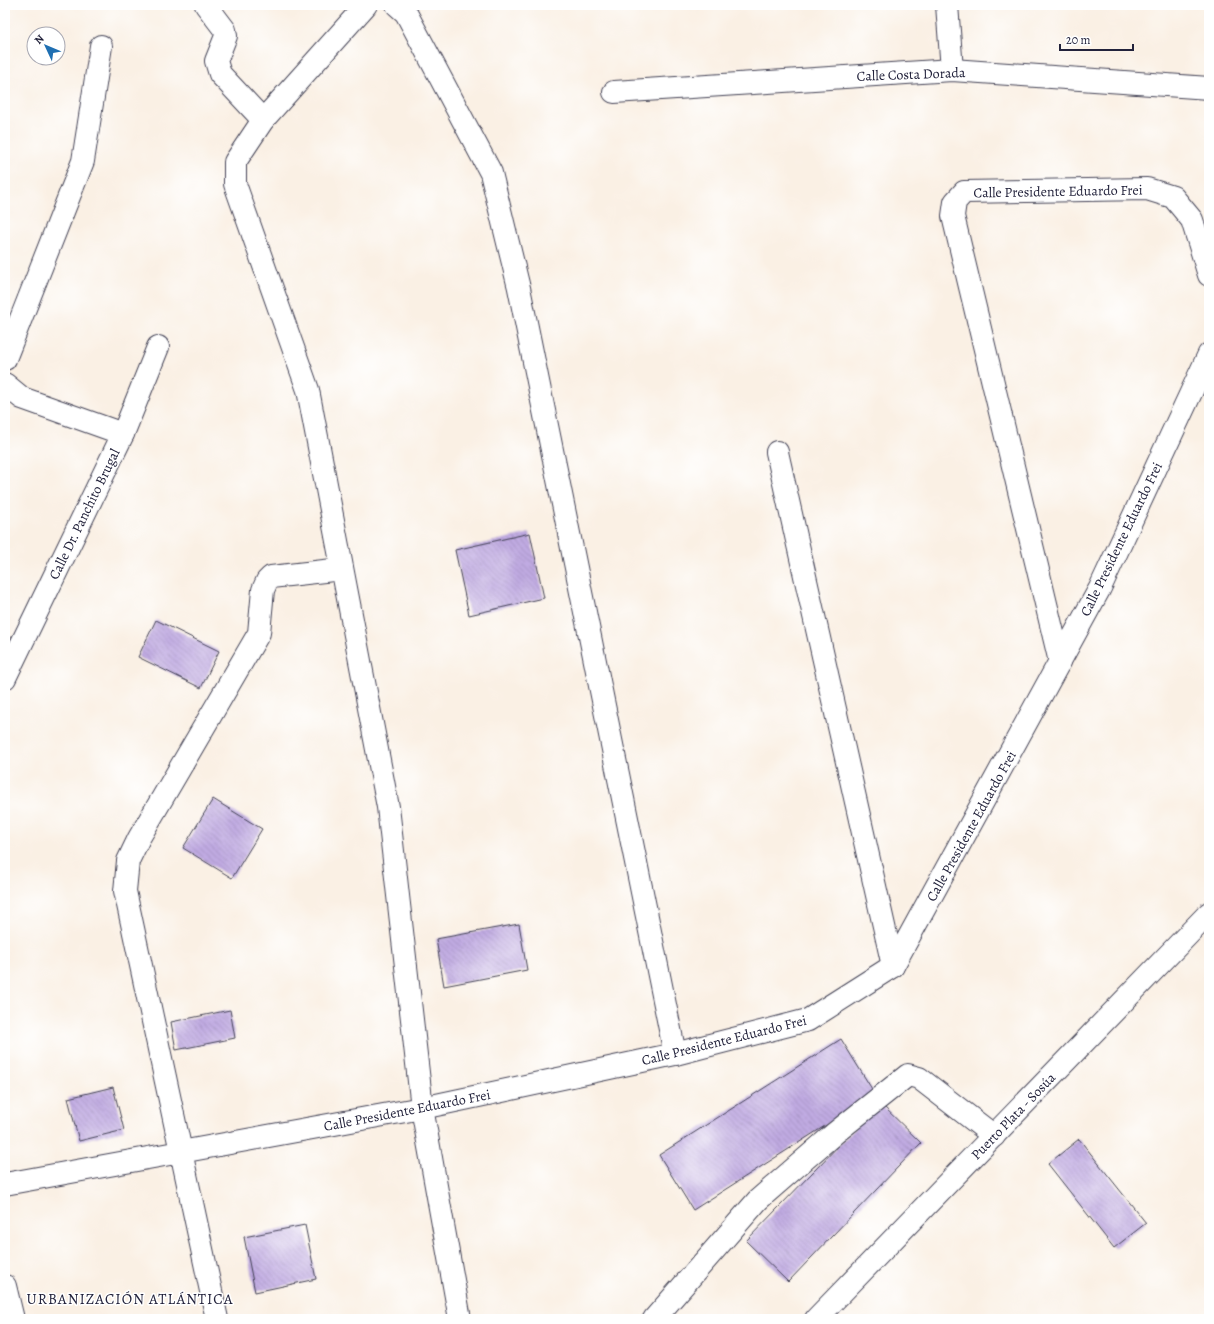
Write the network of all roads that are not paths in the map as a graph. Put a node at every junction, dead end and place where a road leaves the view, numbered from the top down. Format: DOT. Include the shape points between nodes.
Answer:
graph roads {
  1 [pos="206,5"];
  2 [pos="366,5"];
  3 [pos="397,5"];
  4 [pos="947,5"];
  5 [pos="101,46"];
  6 [pos="952,70"];
  7 [pos="1209,88"];
  8 [pos="614,92"];
  9 [pos="263,120"];
  10 [pos="1209,275"];
  11 [pos="158,347"];
  12 [pos="1209,354"];
  13 [pos="5,359"];
  14 [pos="5,384"];
  15 [pos="123,434"];
  16 [pos="777,452"];
  17 [pos="342,569"];
  18 [pos="1060,662"];
  19 [pos="5,678"];
  20 [pos="1209,913"];
  21 [pos="893,966"];
  22 [pos="675,1054"];
  23 [pos="422,1108"];
  24 [pos="994,1136"];
  25 [pos="182,1152"];
  26 [pos="5,1184"];
  27 [pos="5,1286"];
  28 [pos="13,1319"];
  29 [pos="217,1319"];
  30 [pos="460,1319"];
  31 [pos="654,1319"];
  32 [pos="816,1319"];
  1 -- 9 [label="street" via="225,30 226,36 216,61 220,74"];
  2 -- 9 [label="street"];
  3 -- 22 [label="street" via="406,13 491,173 519,288"];
  4 -- 6 [label="street"];
  5 -- 13 [label="street" via="83,161"];
  6 -- 7 [label="street, Calle Costa Dorada"];
  6 -- 8 [label="street, Calle Costa Dorada"];
  9 -- 17 [label="street" via="236,162 235,184 308,390"];
  10 -- 18 [label="street, Calle Presidente Eduardo Frei" via="1192,220 1173,197 1147,189 964,192 955,202 953,216"];
  11 -- 15 [label="street, Calle Dr. Panchito Brugal"];
  12 -- 18 [label="street, Calle Presidente Eduardo Frei" via="1100,588"];
  14 -- 15 [label="street" via="22,398"];
  15 -- 19 [label="street, Calle Dr. Panchito Brugal"];
  16 -- 21 [label="street"];
  17 -- 23 [label="street" via="388,807"];
  17 -- 25 [label="street" via="271,577 267,581 263,590 259,633 128,861 125,891"];
  18 -- 21 [label="street, Calle Presidente Eduardo Frei"];
  20 -- 24 [label="street, Puerto Plata - Sosúa"];
  21 -- 22 [label="street, Calle Presidente Eduardo Frei" via="808,1020"];
  22 -- 23 [label="street, Calle Presidente Eduardo Frei"];
  23 -- 25 [label="street, Calle Presidente Eduardo Frei"];
  23 -- 30 [label="street"];
  24 -- 31 [label="street" via="920,1078 908,1075 835,1133 758,1200"];
  24 -- 32 [label="street, Puerto Plata - Sosúa"];
  25 -- 26 [label="street, Calle Presidente Eduardo Frei"];
  25 -- 29 [label="street"];
  27 -- 28 [label="street"];
}
